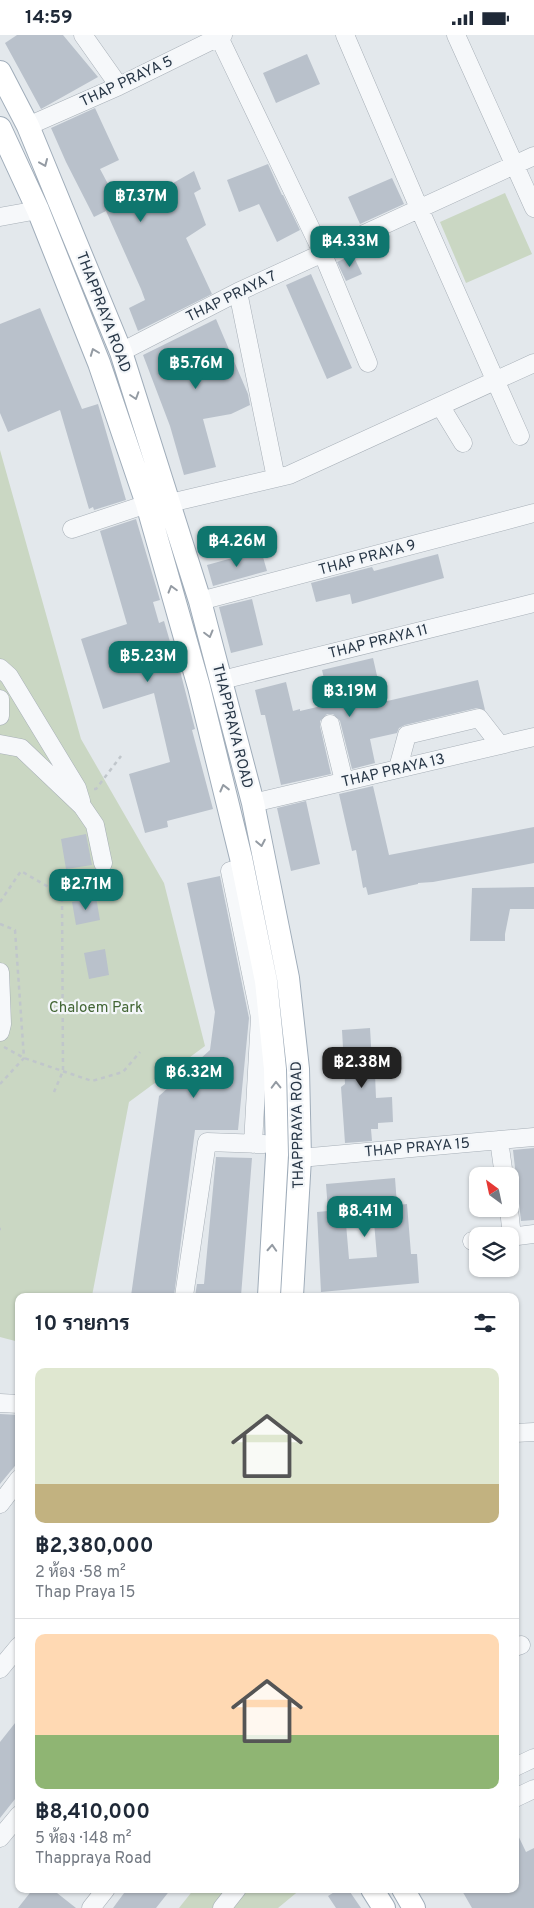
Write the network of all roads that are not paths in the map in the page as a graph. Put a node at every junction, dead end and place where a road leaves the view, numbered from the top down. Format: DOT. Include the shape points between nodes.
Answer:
graph roads {
  1 [pos="83,35"];
  2 [pos="345,35"];
  3 [pos="456,35"];
  4 [pos="221,36"];
  5 [pos="0,72"];
  6 [pos="119,86"];
  7 [pos="28,126"];
  8 [pos="0,128"];
  9 [pos="534,156"];
  10 [pos="514,164"];
  11 [pos="534,208"];
  12 [pos="38,209"];
  13 [pos="418,209"];
  14 [pos="0,217"];
  15 [pos="322,252"];
  16 [pos="238,292"];
  17 [pos="121,352"];
  18 [pos="368,363"];
  19 [pos="534,363"];
  20 [pos="494,380"];
  21 [pos="441,407"];
  22 [pos="520,436"];
  23 [pos="463,443"];
  24 [pos="276,478"];
  25 [pos="170,503"];
  26 [pos="147,504"];
  27 [pos="534,513"];
  28 [pos="72,529"];
  29 [pos="200,601"];
  30 [pos="534,603"];
  31 [pos="0,668"];
  32 [pos="222,680"];
  33 [pos="0,699"];
  34 [pos="0,716"];
  35 [pos="330,724"];
  36 [pos="534,737"];
  37 [pos="0,744"];
  38 [pos="500,745"];
  39 [pos="398,768"];
  40 [pos="344,781"];
  41 [pos="253,803"];
  42 [pos="82,806"];
  43 [pos="103,863"];
  44 [pos="244,869"];
  45 [pos="0,972"];
  46 [pos="0,1032"];
  47 [pos="534,1137"];
  48 [pos="500,1140"];
  49 [pos="253,1144"];
  50 [pos="277,1144"];
  51 [pos="300,1158"];
  52 [pos="503,1167"];
  53 [pos="534,1234"];
  54 [pos="519,1236"];
  55 [pos="184,1293"];
  56 [pos="269,1293"];
  57 [pos="292,1293"];
  58 [pos="0,1403"];
  59 [pos="15,1404"];
  60 [pos="534,1432"];
  61 [pos="519,1433"];
  62 [pos="15,1484"];
  63 [pos="0,1504"];
  64 [pos="15,1651"];
  65 [pos="0,1669"];
  66 [pos="534,1758"];
  67 [pos="519,1765"];
  68 [pos="534,1789"];
  69 [pos="519,1796"];
  70 [pos="15,1820"];
  71 [pos="0,1838"];
  72 [pos="103,1893"];
  73 [pos="234,1893"];
  74 [pos="375,1893"];
  75 [pos="405,1893"];
  76 [pos="91,1908"];
  77 [pos="222,1908"];
  78 [pos="384,1908"];
  79 [pos="414,1908"];
  1 -- 6 [label="street"];
  2 -- 13 [label="street"];
  3 -- 10 [label="street"];
  4 -- 6 [label="street, THAP PRAYA 5"];
  4 -- 15 [label="street"];
  5 -- 7 [label="main road, THAPPRAYA ROAD"];
  6 -- 7 [label="street, THAP PRAYA 5"];
  7 -- 17 [label="main road, THAPPRAYA ROAD, one-way"];
  8 -- 12 [label="main road, THAPPRAYA ROAD"];
  9 -- 10 [label="street, THAP PRAYA 7"];
  10 -- 11 [label="street"];
  10 -- 13 [label="street, THAP PRAYA 7"];
  12 -- 14 [label="street"];
  26 -- 12 [label="main road, THAPPRAYA ROAD, one-way" via="99,363"];
  13 -- 15 [label="street, THAP PRAYA 7"];
  13 -- 20 [label="street"];
  15 -- 16 [label="street, THAP PRAYA 7"];
  15 -- 18 [label="street"];
  16 -- 17 [label="street, THAP PRAYA 7"];
  16 -- 24 [label="street"];
  17 -- 25 [label="main road, THAPPRAYA ROAD, one-way"];
  19 -- 20 [label="street"];
  20 -- 21 [label="street"];
  20 -- 22 [label="street"];
  21 -- 23 [label="street"];
  21 -- 24 [label="street"];
  24 -- 25 [label="street"];
  25 -- 29 [label="main road, THAPPRAYA ROAD"];
  26 -- 28 [label="street"];
  44 -- 26 [label="main road, THAPPRAYA ROAD, one-way" via="199,687"];
  27 -- 29 [label="street, THAP PRAYA 9"];
  29 -- 32 [label="main road, THAPPRAYA ROAD, one-way"];
  30 -- 32 [label="street, THAP PRAYA 11"];
  31 -- 42 [label="street" via="9,676 77,788"];
  32 -- 41 [label="main road, THAPPRAYA ROAD"];
  33 -- 34 [label="street"];
  35 -- 40 [label="street"];
  36 -- 38 [label="street, THAP PRAYA 13"];
  37 -- 42 [label="street" via="21,748"];
  38 -- 39 [label="street, THAP PRAYA 13"];
  38 -- 39 [label="street" via="479,718 407,735"];
  39 -- 40 [label="street, THAP PRAYA 13"];
  40 -- 41 [label="street, THAP PRAYA 13"];
  41 -- 51 [label="main road, THAPPRAYA ROAD, one-way" via="288,978 298,1069"];
  42 -- 43 [label="street" via="95,825"];
  44 -- 49 [label="street" via="230,871 260,1017"];
  50 -- 44 [label="main road, THAPPRAYA ROAD, one-way" via="275,1069 266,981"];
  45 -- 46 [label="street"];
  47 -- 48 [label="street, THAP PRAYA 15"];
  48 -- 51 [label="street, THAP PRAYA 15"];
  48 -- 52 [label="street"];
  49 -- 50 [label="street"];
  49 -- 55 [label="street" via="208,1142"];
  56 -- 50 [label="main road, THAPPRAYA ROAD, one-way"];
  51 -- 57 [label="main road, THAPPRAYA ROAD"];
  53 -- 54 [label="street"];
  58 -- 59 [label="street"];
  60 -- 61 [label="street"];
  62 -- 63 [label="street"];
  64 -- 65 [label="street"];
  66 -- 67 [label="street"];
  68 -- 69 [label="street"];
  70 -- 71 [label="street"];
  72 -- 76 [label="street"];
  73 -- 77 [label="street"];
  74 -- 78 [label="main road"];
  75 -- 79 [label="main road"];
}
